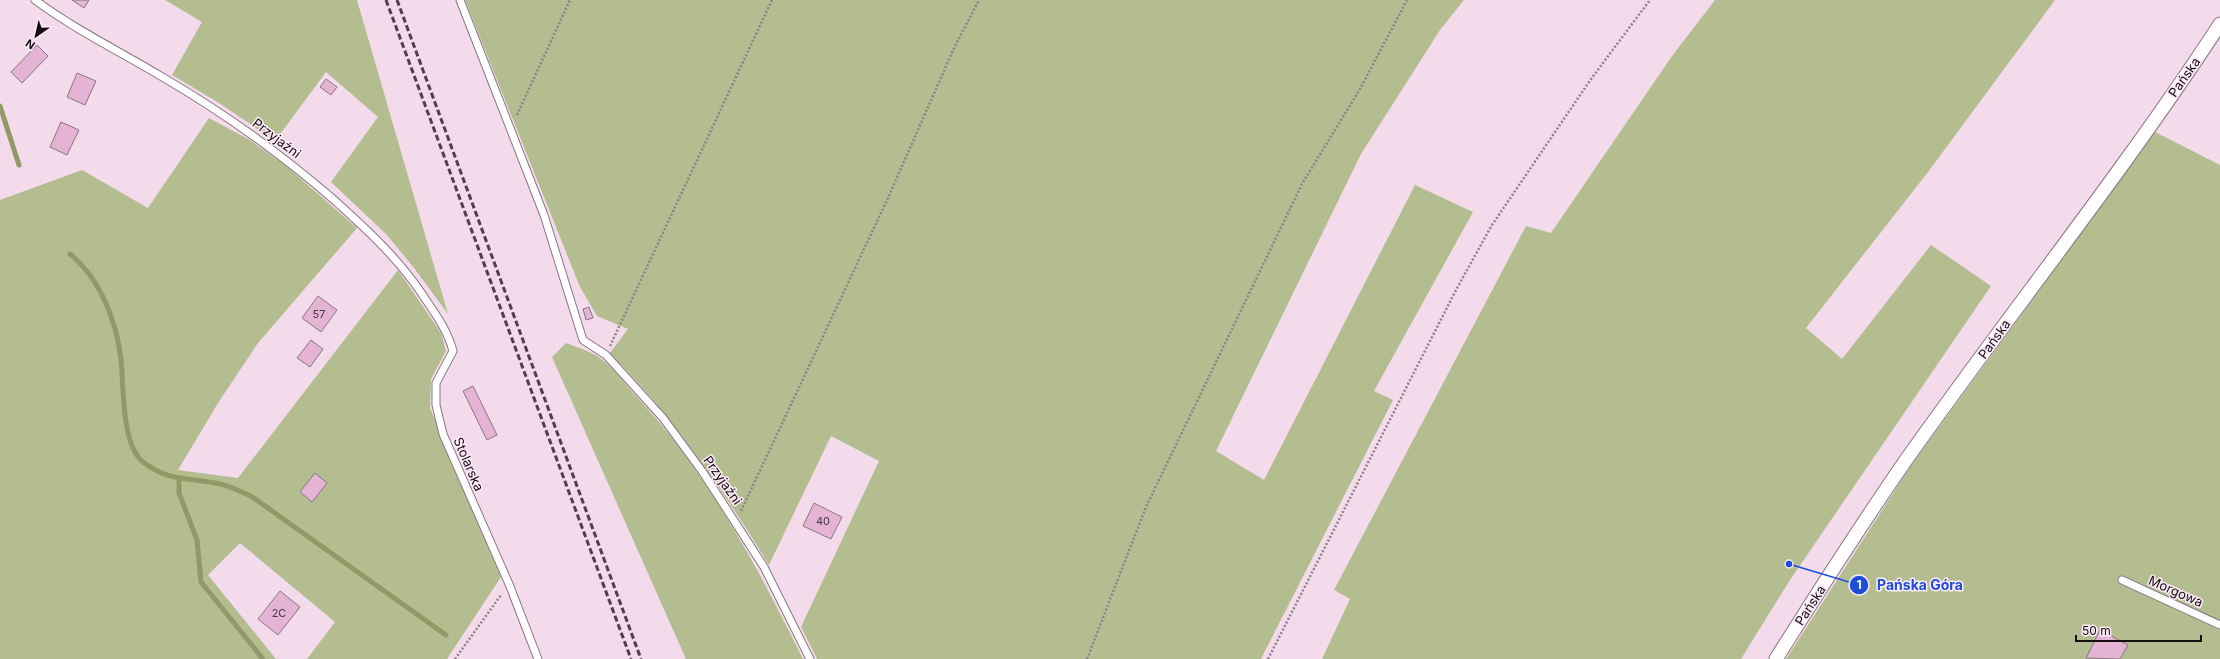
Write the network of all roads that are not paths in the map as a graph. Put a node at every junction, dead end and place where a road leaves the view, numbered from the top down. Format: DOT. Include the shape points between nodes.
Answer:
graph roads {
  1 [pos="35,0"];
  2 [pos="460,0"];
  3 [pos="2220,24"];
  4 [pos="453,351"];
  5 [pos="2122,580"];
  6 [pos="2220,625"];
  7 [pos="538,659"];
  8 [pos="810,659"];
  9 [pos="1776,659"];
  1 -- 4 [label="lane, Przyjaźni" via="59,18 160,75 244,128 289,161 385,246 407,273 449,335"];
  2 -- 8 [label="lane, Przyjaźni" via="544,215 583,340 606,355 663,418 736,521 764,567"];
  3 -- 9 [label="street, Pańska" via="2144,134 1906,461 1816,594"];
  4 -- 7 [label="lane, Stolarska" via="436,383 443,434 509,584"];
  5 -- 6 [label="lane, Morgowa"];
}
